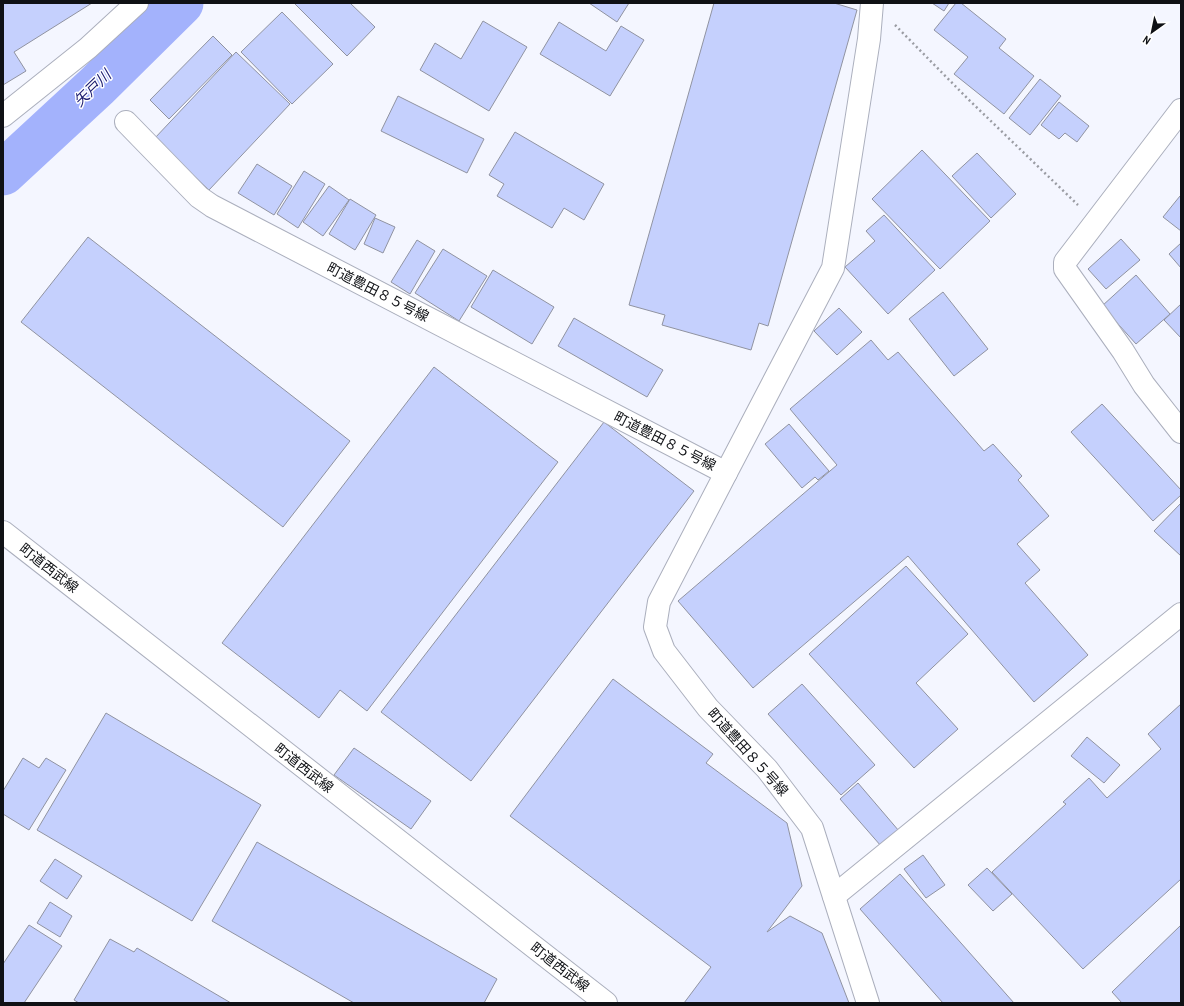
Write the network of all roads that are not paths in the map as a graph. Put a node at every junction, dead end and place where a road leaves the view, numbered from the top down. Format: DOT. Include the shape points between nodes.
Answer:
graph roads {
  1 [pos="137,3"];
  2 [pos="872,3"];
  3 [pos="1181,110"];
  4 [pos="3,116"];
  5 [pos="126,122"];
  6 [pos="1181,432"];
  7 [pos="726,473"];
  8 [pos="3,532"];
  9 [pos="1181,614"];
  10 [pos="834,896"];
  11 [pos="606,1003"];
  12 [pos="868,1003"];
  1 -- 4 [label="street" via="88,48"];
  2 -- 7 [label="street" via="869,39 832,268"];
  3 -- 6 [label="street" via="1065,262 1065,269 1144,385"];
  5 -- 7 [label="street, 町道豊田８５号線" via="199,197 212,206"];
  7 -- 10 [label="street, 町道豊田８５号線" via="659,602 655,627 664,651 704,703 766,769 812,828"];
  8 -- 11 [label="street, 町道西武線"];
  9 -- 10 [label="street"];
  10 -- 12 [label="street, 町道豊田８５号線"];
}
